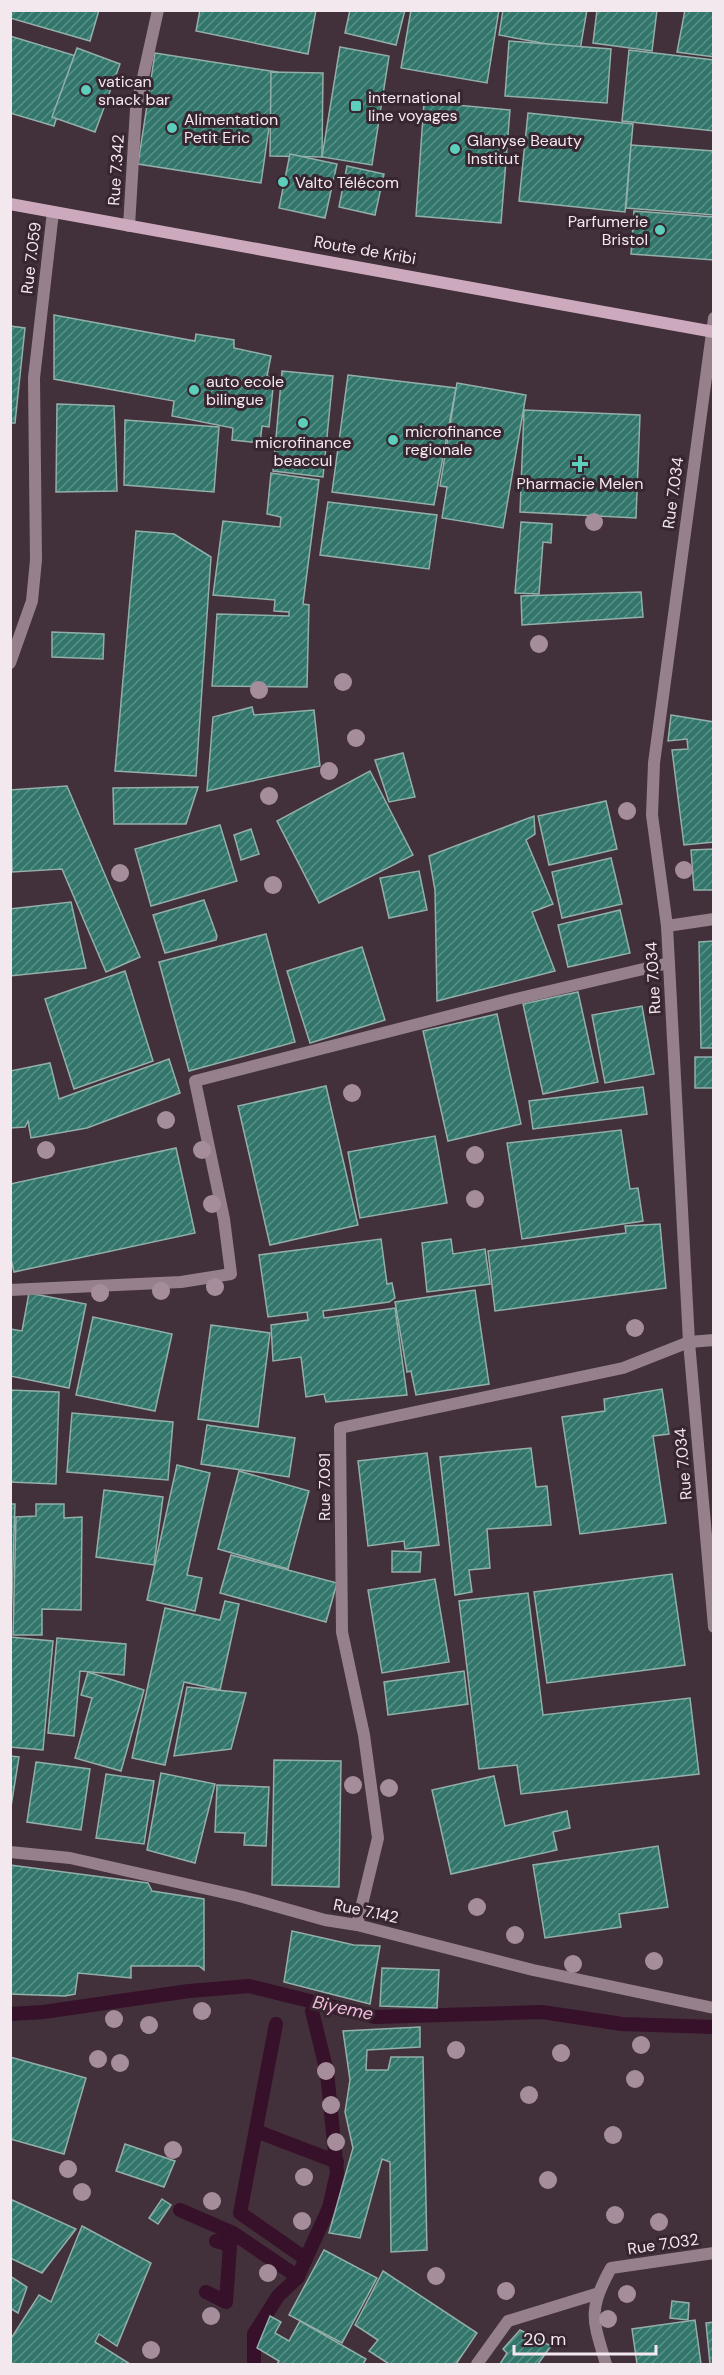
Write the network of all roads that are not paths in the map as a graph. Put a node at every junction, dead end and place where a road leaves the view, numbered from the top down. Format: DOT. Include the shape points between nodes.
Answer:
graph roads {
  1 [pos="158,10"];
  2 [pos="10,204"];
  3 [pos="53,212"];
  4 [pos="129,226"];
  5 [pos="714,318"];
  6 [pos="712,331"];
  7 [pos="10,663"];
  8 [pos="714,919"];
  9 [pos="667,926"];
  10 [pos="669,963"];
  11 [pos="10,1290"];
  12 [pos="714,1340"];
  13 [pos="689,1342"];
  14 [pos="714,1627"];
  15 [pos="10,1852"];
  16 [pos="357,1925"];
  17 [pos="714,2008"];
  18 [pos="714,2253"];
  19 [pos="596,2294"];
  20 [pos="477,2364"];
  21 [pos="606,2364"];
  1 -- 4 [label="street, Rue 7.342" via="136,109"];
  2 -- 3 [label="main road, Route de Kribi"];
  3 -- 4 [label="main road, Route de Kribi"];
  3 -- 7 [label="street, Rue 7.059" via="34,378 36,561 32,601"];
  4 -- 6 [label="main road, Route de Kribi"];
  5 -- 6 [label="street, Rue 7.034"];
  6 -- 9 [label="street, Rue 7.034" via="654,763 652,815"];
  8 -- 9 [label="street"];
  9 -- 10 [label="street, Rue 7.034"];
  10 -- 11 [label="street" via="195,1081 224,1219 231,1274 181,1282"];
  10 -- 13 [label="street, Rue 7.034"];
  12 -- 13 [label="street, Rue 7.091"];
  13 -- 14 [label="street, Rue 7.034"];
  13 -- 16 [label="street, Rue 7.091" via="623,1368 340,1428 342,1632 364,1735 378,1838"];
  15 -- 16 [label="street, Rue 7.142" via="70,1858"];
  16 -- 17 [label="street, Rue 7.142" via="533,1970"];
  18 -- 19 [label="street, Rue 7.032" via="611,2268"];
  19 -- 20 [label="street" via="508,2321"];
  19 -- 21 [label="street, Rue 7.032" via="594,2323"];
}
